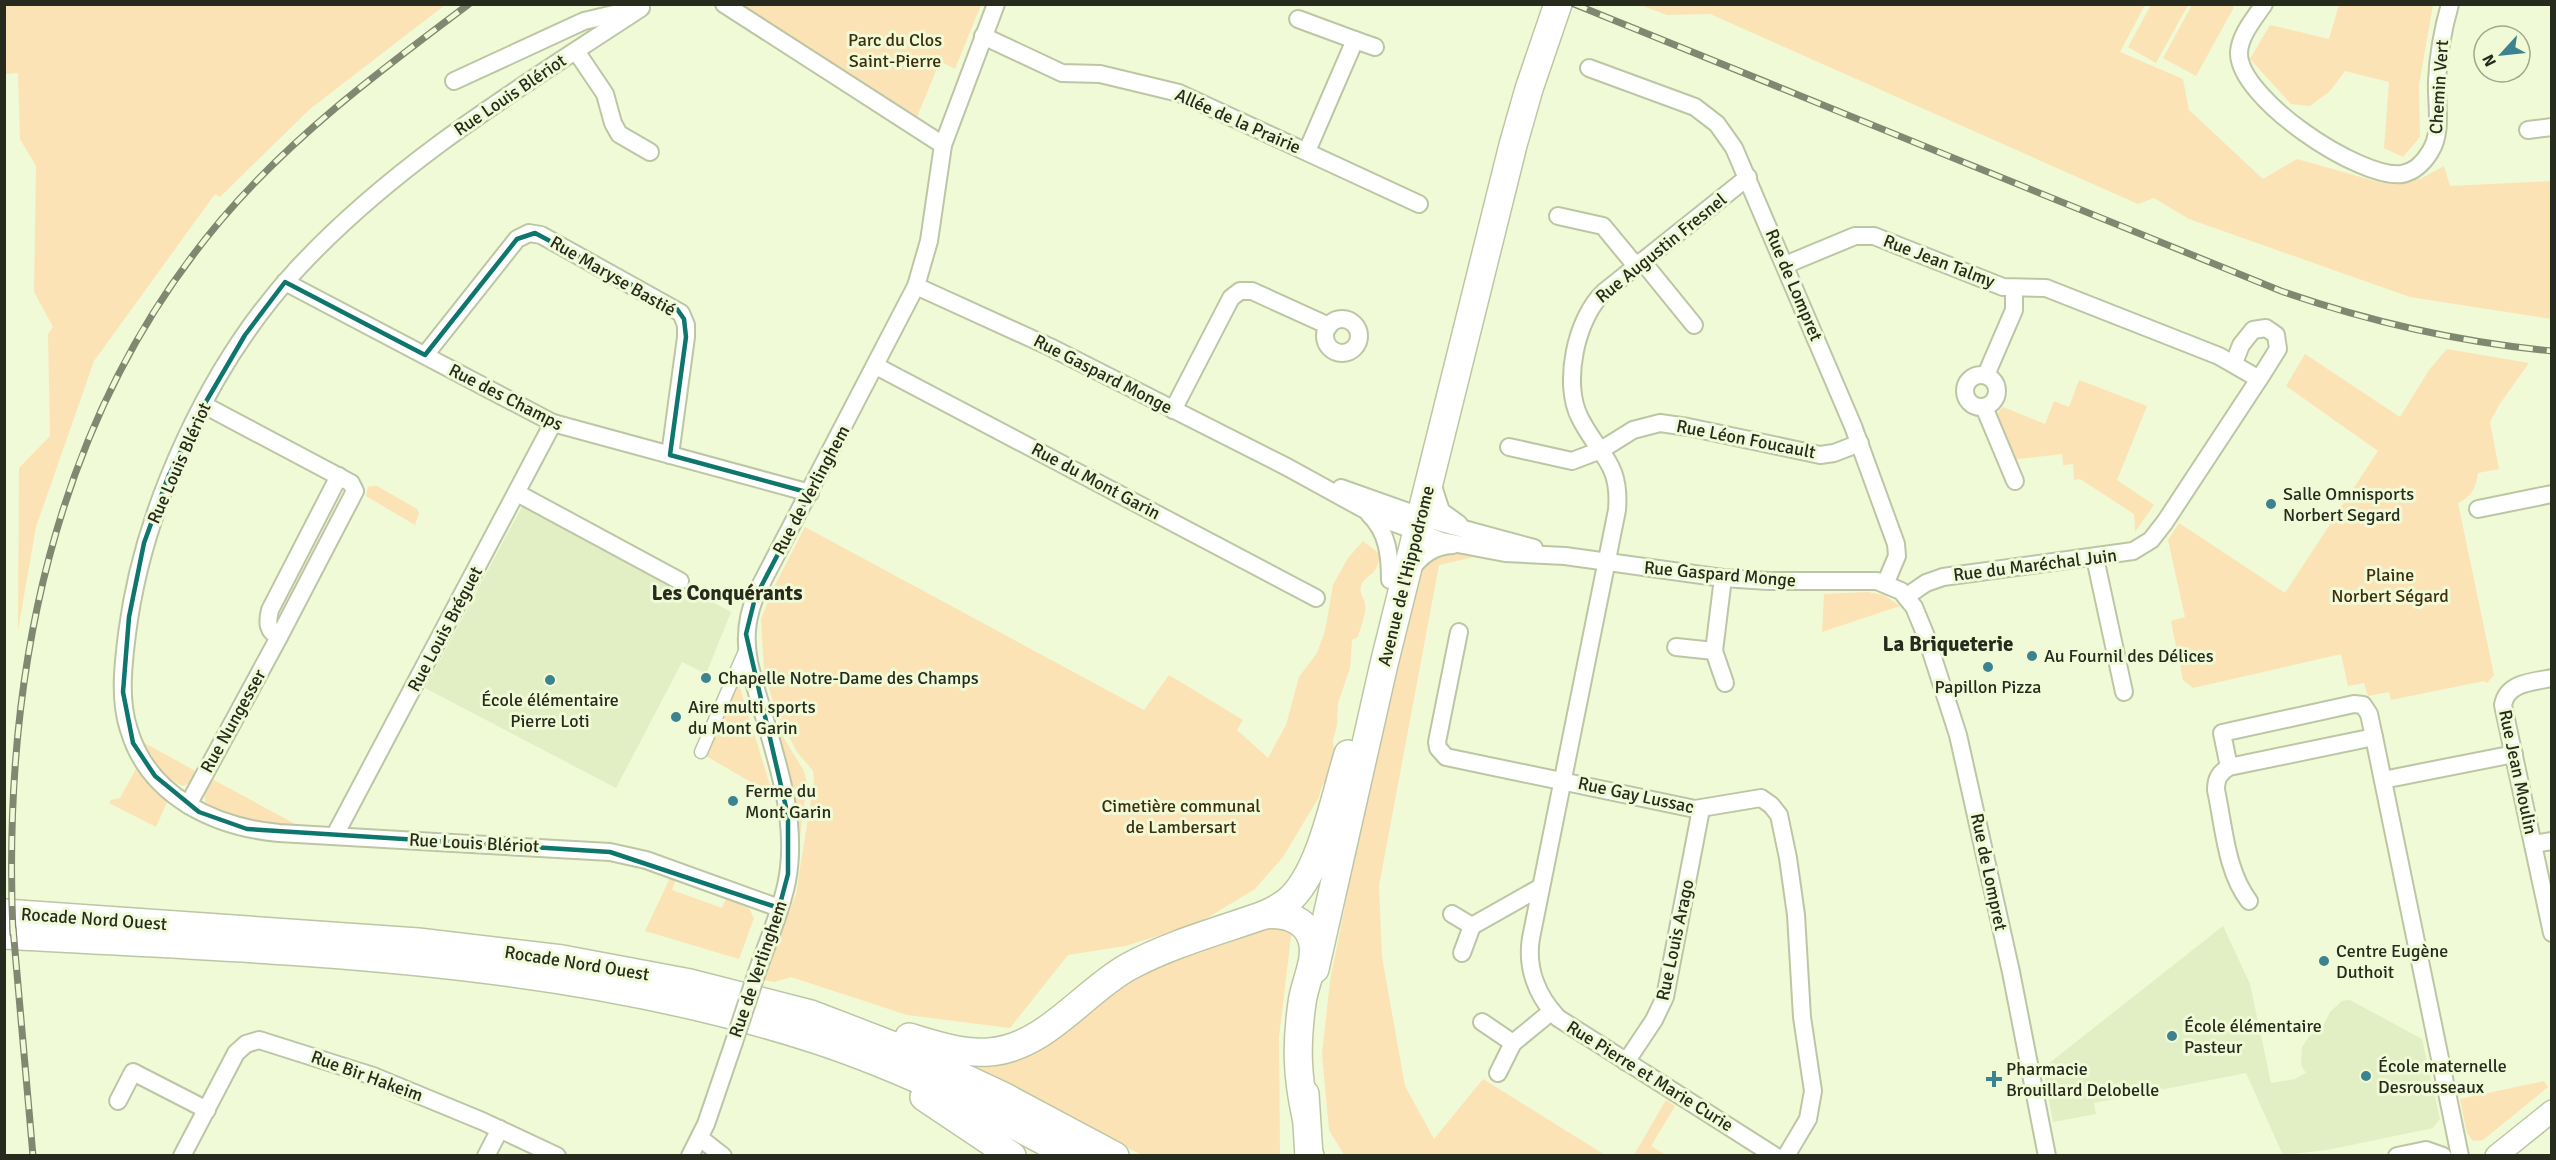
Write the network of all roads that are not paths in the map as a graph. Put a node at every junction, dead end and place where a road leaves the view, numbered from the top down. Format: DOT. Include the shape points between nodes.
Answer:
graph roads {
  1 [pos="724,4"];
  2 [pos="996,4"];
  3 [pos="1541,4"];
  4 [pos="1558,4"];
  5 [pos="2264,4"];
  6 [pos="2450,4"];
  7 [pos="644,6"];
  8 [pos="1298,19"];
  9 [pos="983,36"];
  10 [pos="1355,40"];
  11 [pos="1375,47"];
  12 [pos="1534,49"];
  13 [pos="576,51"];
  14 [pos="1589,68"];
  15 [pos="454,81"];
  16 [pos="2552,127"];
  17 [pos="2528,130"];
  18 [pos="943,145"];
  19 [pos="1307,151"];
  20 [pos="650,152"];
  21 [pos="1748,177"];
  22 [pos="1419,204"];
  23 [pos="1558,216"];
  24 [pos="1639,264"];
  25 [pos="1785,265"];
  26 [pos="285,282"];
  27 [pos="916,286"];
  28 [pos="2014,288"];
  29 [pos="1694,325"];
  30 [pos="1329,326"];
  31 [pos="425,355"];
  32 [pos="2234,363"];
  33 [pos="876,366"];
  34 [pos="1986,375"];
  35 [pos="2259,379"];
  36 [pos="204,405"];
  37 [pos="1984,407"];
  38 [pos="1173,410"];
  39 [pos="553,423"];
  40 [pos="1860,443"];
  41 [pos="1509,447"];
  42 [pos="1601,450"];
  43 [pos="670,455"];
  44 [pos="1287,467"];
  45 [pos="1430,477"];
  46 [pos="2015,481"];
  47 [pos="517,493"];
  48 [pos="810,493"];
  49 [pos="2552,494"];
  50 [pos="2478,509"];
  51 [pos="1366,511"];
  52 [pos="1411,522"];
  53 [pos="1482,534"];
  54 [pos="1456,544"];
  55 [pos="1565,556"];
  56 [pos="2096,558"];
  57 [pos="1607,562"];
  58 [pos="1723,578"];
  59 [pos="680,581"];
  60 [pos="1397,581"];
  61 [pos="1886,582"];
  62 [pos="1907,596"];
  63 [pos="1316,598"];
  64 [pos="1459,633"];
  65 [pos="1676,647"];
  66 [pos="747,649"];
  67 [pos="1714,651"];
  68 [pos="2552,678"];
  69 [pos="1725,683"];
  70 [pos="2124,692"];
  71 [pos="2374,736"];
  72 [pos="701,752"];
  73 [pos="1348,754"];
  74 [pos="2514,754"];
  75 [pos="2229,767"];
  76 [pos="1563,780"];
  77 [pos="2383,780"];
  78 [pos="188,805"];
  79 [pos="1701,809"];
  80 [pos="335,835"];
  81 [pos="2552,840"];
  82 [pos="2534,844"];
  83 [pos="1541,888"];
  84 [pos="2249,902"];
  85 [pos="779,908"];
  86 [pos="4,913"];
  87 [pos="1452,914"];
  88 [pos="1264,915"];
  89 [pos="1472,926"];
  90 [pos="1308,931"];
  91 [pos="2552,933"];
  92 [pos="4,935"];
  93 [pos="1462,953"];
  94 [pos="1552,1011"];
  95 [pos="811,1014"];
  96 [pos="1482,1022"];
  97 [pos="823,1042"];
  98 [pos="1513,1042"];
  99 [pos="1626,1062"];
  100 [pos="1498,1073"];
  101 [pos="118,1101"];
  102 [pos="207,1110"];
  103 [pos="2552,1111"];
  104 [pos="1306,1118"];
  105 [pos="500,1129"];
  106 [pos="700,1138"];
  107 [pos="182,1155"];
  108 [pos="486,1155"];
  109 [pos="557,1155"];
  110 [pos="690,1155"];
  111 [pos="723,1155"];
  112 [pos="1012,1155"];
  113 [pos="1072,1155"];
  114 [pos="1115,1155"];
  115 [pos="1305,1155"];
  116 [pos="1775,1155"];
  117 [pos="1786,1155"];
  118 [pos="2047,1155"];
  119 [pos="2397,1155"];
  120 [pos="2443,1155"];
  121 [pos="2460,1155"];
  122 [pos="2496,1155"];
  1 -- 18 [label="street"];
  2 -- 9 [label="street, Rue de Verlinghem"];
  3 -- 12 [label="main road, Avenue de l'Hippodrome"];
  4 -- 12 [label="main road, Avenue de l'Hippodrome"];
  5 -- 6 [label="street, Chemin Vert" via="2246,32 2239,55 2260,94 2291,123 2328,148 2364,166 2400,174 2425,159 2436,139 2437,80"];
  7 -- 13 [label="street, Rue Louis Blériot"];
  7 -- 15 [label="street" via="584,21"];
  8 -- 10 [label="street"];
  9 -- 18 [label="street, Rue de Verlinghem"];
  9 -- 19 [label="street, Allée de la Prairie" via="1062,73 1100,74 1179,93"];
  10 -- 11 [label="street"];
  10 -- 19 [label="street"];
  12 -- 45 [label="main road, Avenue de l'Hippodrome"];
  12 -- 52 [label="main road, Avenue de l'Hippodrome" via="1503,125"];
  13 -- 20 [label="street, Rue Louis Blériot" via="605,94 619,134"];
  13 -- 26 [label="street, Rue Louis Blériot" via="468,122 417,161 349,219"];
  14 -- 21 [label="street, Rue de Lompret" via="1702,112 1730,140"];
  16 -- 17 [label="street"];
  18 -- 27 [label="street, Rue de Verlinghem" via="929,241"];
  19 -- 22 [label="street, Allée de la Prairie"];
  21 -- 24 [label="street, Rue Augustin Fresnel"];
  21 -- 25 [label="street, Rue de Lompret"];
  23 -- 24 [label="street" via="1603,226"];
  24 -- 29 [label="street"];
  24 -- 42 [label="street, Rue Augustin Fresnel" via="1588,309 1574,355 1576,409"];
  25 -- 28 [label="street, Rue Jean Talmy" via="1846,238 1868,235"];
  25 -- 40 [label="street, Rue de Lompret"];
  26 -- 31 [label="street, Rue des Champs"];
  26 -- 36 [label="street, Rue Louis Blériot" via="245,335"];
  27 -- 33 [label="street, Rue de Verlinghem"];
  27 -- 38 [label="street, Rue Gaspard Monge" via="1050,347"];
  28 -- 32 [label="street, Rue Jean Talmy" via="2046,288"];
  28 -- 34 [label="street" via="2014,310"];
  30 -- 38 [label="street" via="1252,291 1240,291 1231,298"];
  31 -- 39 [label="street, Rue des Champs"];
  31 -- 43 [label="street, Rue Maryse Bastié" via="517,239 529,233 541,235 681,313 686,337"];
  32 -- 35 [label="street, Rue Jean Talmy"];
  32 -- 35 [label="street, Rue du Maréchal Juin" via="2253,330 2272,330 2277,335 2278,349"];
  33 -- 48 [label="street, Rue de Verlinghem"];
  33 -- 63 [label="street, Rue du Mont Garin"];
  34 -- 37 [label="street" via="1993,380 1997,392 1992,403"];
  34 -- 37 [label="street" via="1971,378 1965,391 1971,404"];
  35 -- 56 [label="street, Rue du Maréchal Juin" via="2151,540 2133,552"];
  36 -- 78 [label="street, Rue Louis Blériot" via="168,477 144,543 123,678 126,720 136,749 160,781"];
  36 -- 78 [label="street, Rue Nungesser" via="339,476 270,610 269,630 279,637"];
  37 -- 46 [label="street"];
  38 -- 44 [label="street, Rue Gaspard Monge"];
  39 -- 43 [label="street, Rue des Champs"];
  39 -- 47 [label="street, Rue Louis Bréguet"];
  40 -- 42 [label="street, Rue Léon Foucault" via="1820,455 1660,423 1633,430"];
  40 -- 61 [label="street, Rue de Lompret" via="1898,550"];
  41 -- 42 [label="street, Rue Léon Foucault" via="1565,461 1579,460"];
  42 -- 57 [label="street, Rue Augustin Fresnel" via="1615,474 1618,492"];
  43 -- 48 [label="street, Rue des Champs"];
  44 -- 51 [label="street, Rue Gaspard Monge"];
  44 -- 52 [label="street, Rue Gaspard Monge"];
  45 -- 52 [label="main road, Avenue de l'Hippodrome"];
  45 -- 53 [label="street" via="1441,512"];
  47 -- 59 [label="street"];
  47 -- 80 [label="street, Rue Louis Bréguet"];
  48 -- 66 [label="street, Rue de Verlinghem" via="752,605"];
  49 -- 50 [label="street"];
  51 -- 52 [label="street, Rue Gaspard Monge"];
  51 -- 60 [label="street" via="1379,525"];
  52 -- 53 [label="street, Rue Gaspard Monge"];
  52 -- 54 [label="street, Rue Gaspard Monge"];
  52 -- 60 [label="main road, Avenue de l'Hippodrome"];
  53 -- 55 [label="street, Rue Gaspard Monge"];
  54 -- 55 [label="street, Rue Gaspard Monge" via="1517,554"];
  54 -- 60 [label="street" via="1441,545 1425,554"];
  55 -- 57 [label="street, Rue Gaspard Monge"];
  56 -- 62 [label="street, Rue du Maréchal Juin" via="1943,577"];
  56 -- 70 [label="street"];
  57 -- 58 [label="street, Rue Gaspard Monge"];
  57 -- 76 [label="street, Rue Pierre et Marie Curie"];
  58 -- 61 [label="street, Rue Gaspard Monge"];
  58 -- 67 [label="street"];
  60 -- 73 [label="main road, Avenue de l'Hippodrome"];
  60 -- 104 [label="main road, Avenue de l'Hippodrome" via="1307,1007"];
  61 -- 62 [label="street"];
  62 -- 118 [label="street, Rue de Lompret" via="1926,636 1960,741"];
  64 -- 76 [label="street, Rue Gay Lussac" via="1437,742 1441,752 1452,759"];
  65 -- 67 [label="street"];
  66 -- 72 [label="street"];
  66 -- 85 [label="street, Rue de Verlinghem" via="788,816 788,874"];
  67 -- 69 [label="street"];
  68 -- 74 [label="street, Rue Jean Moulin" via="2516,687 2506,694 2503,705"];
  71 -- 75 [label="street"];
  71 -- 75 [label="street" via="2363,705 2332,709 2222,733"];
  71 -- 77 [label="street"];
  73 -- 88 [label="main road" via="1309,873 1288,901"];
  73 -- 90 [label="main road, Avenue de l'Hippodrome"];
  74 -- 77 [label="street"];
  74 -- 82 [label="street, Rue Jean Moulin"];
  75 -- 84 [label="street" via="2218,777 2216,790 2234,874"];
  76 -- 79 [label="street, Rue Gay Lussac"];
  76 -- 83 [label="street, Rue Pierre et Marie Curie"];
  77 -- 121 [label="street"];
  78 -- 80 [label="street, Rue Louis Blériot" via="209,817 247,829"];
  79 -- 99 [label="street, Rue Louis Arago" via="1665,997"];
  79 -- 117 [label="street, Rue Gay Lussac" via="1761,798 1776,810 1781,822 1791,876 1802,1017 1813,1091 1808,1119"];
  80 -- 85 [label="street, Rue Louis Blériot" via="622,854"];
  81 -- 82 [label="street"];
  82 -- 91 [label="street, Rue Jean Moulin"];
  83 -- 89 [label="street"];
  83 -- 94 [label="street, Rue Pierre et Marie Curie" via="1530,966"];
  85 -- 106 [label="street, Rue de Verlinghem, bridge"];
  86 -- 95 [label="main road, Rocade Nord Ouest" via="340,935 529,954 657,976"];
  87 -- 89 [label="street"];
  88 -- 90 [label="main road" via="1290,917"];
  88 -- 95 [label="main road" via="1138,962 1105,981 1043,1031 1000,1051 949,1048 866,1024"];
  89 -- 93 [label="street"];
  90 -- 104 [label="main road" via="1313,948 1302,999 1298,1059 1298,1082"];
  90 -- 115 [label="main road, Avenue de l'Hippodrome" via="1289,1035"];
  92 -- 97 [label="main road, Rocade Nord Ouest" via="362,958 546,978 663,999"];
  94 -- 98 [label="street"];
  94 -- 99 [label="street, Rue Pierre et Marie Curie"];
  95 -- 114 [label="main road, Rocade Nord Ouest" via="977,1083"];
  96 -- 98 [label="street"];
  97 -- 112 [label="main road" via="926,1099"];
  97 -- 113 [label="main road, Rocade Nord Ouest" via="941,1089"];
  98 -- 100 [label="street"];
  99 -- 116 [label="street, Rue Pierre et Marie Curie"];
  101 -- 102 [label="street" via="133,1072"];
  102 -- 105 [label="street, Rue Bir Hakeim" via="239,1049 259,1040 373,1076"];
  102 -- 107 [label="street, Rue Bir Hakeim"];
  103 -- 122 [label="street"];
  104 -- 115 [label="main road, Avenue de l'Hippodrome"];
  105 -- 108 [label="street"];
  105 -- 109 [label="street, Rue Bir Hakeim"];
  106 -- 110 [label="street, Rue de Verlinghem"];
  106 -- 111 [label="street"];
  119 -- 120 [label="street" via="2427,1150"];
}
